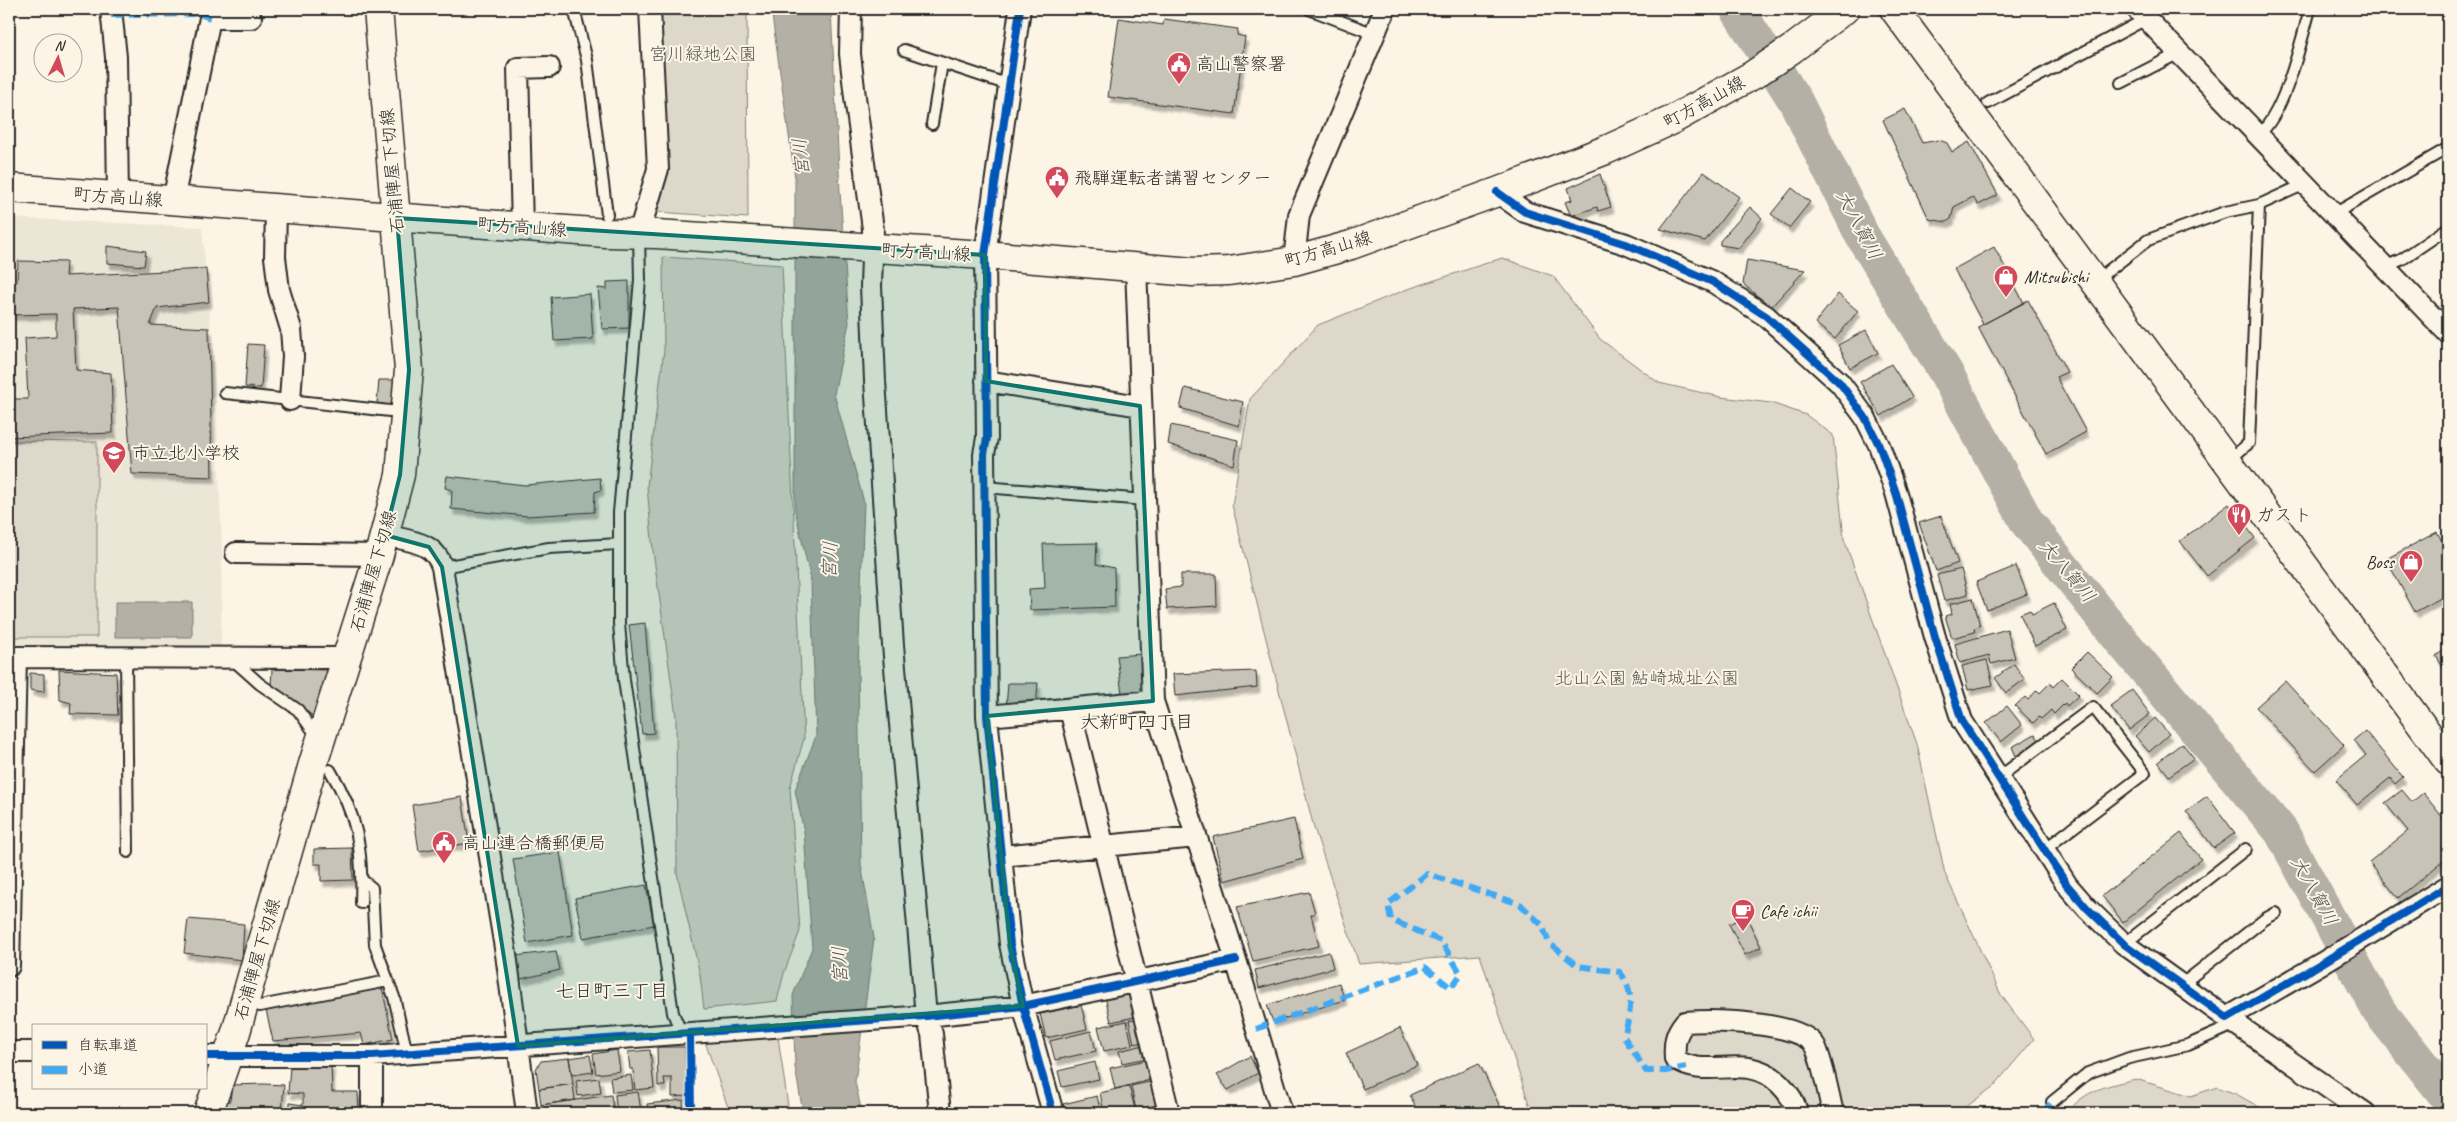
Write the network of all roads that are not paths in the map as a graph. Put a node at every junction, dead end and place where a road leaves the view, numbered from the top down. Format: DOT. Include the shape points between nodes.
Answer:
graph roads {
  1 [pos="111,9"];
  2 [pos="378,9"];
  3 [pos="574,9"];
  4 [pos="650,9"];
  5 [pos="851,9"];
  6 [pos="1020,9"];
  7 [pos="1309,9"];
  8 [pos="1385,9"];
  9 [pos="1845,9"];
  10 [pos="1894,9"];
  11 [pos="2309,13"];
  12 [pos="2141,14"];
  13 [pos="251,18"];
  14 [pos="1373,37"];
  15 [pos="904,50"];
  16 [pos="2179,53"];
  17 [pos="942,63"];
  18 [pos="548,67"];
  19 [pos="2121,83"];
  20 [pos="1009,85"];
  21 [pos="1988,104"];
  22 [pos="932,124"];
  23 [pos="2258,135"];
  24 [pos="2448,148"];
  25 [pos="2305,184"];
  26 [pos="9,188"];
  27 [pos="1497,192"];
  28 [pos="118,197"];
  29 [pos="172,201"];
  30 [pos="2259,205"];
  31 [pos="276,209"];
  32 [pos="2334,214"];
  33 [pos="607,215"];
  34 [pos="397,218"];
  35 [pos="522,227"];
  36 [pos="2448,228"];
  37 [pos="648,234"];
  38 [pos="869,248"];
  39 [pos="985,255"];
  40 [pos="1294,261"];
  41 [pos="1136,267"];
  42 [pos="2384,267"];
  43 [pos="2108,270"];
  44 [pos="2448,333"];
  45 [pos="986,380"];
  46 [pos="225,393"];
  47 [pos="290,400"];
  48 [pos="1140,406"];
  49 [pos="390,411"];
  50 [pos="2228,461"];
  51 [pos="984,487"];
  52 [pos="1145,500"];
  53 [pos="619,544"];
  54 [pos="382,545"];
  55 [pos="236,553"];
  56 [pos="442,567"];
  57 [pos="12,657"];
  58 [pos="126,657"];
  59 [pos="229,657"];
  60 [pos="348,658"];
  61 [pos="1153,701"];
  62 [pos="1070,709"];
  63 [pos="988,716"];
  64 [pos="323,735"];
  65 [pos="2448,761"];
  66 [pos="330,770"];
  67 [pos="1998,778"];
  68 [pos="1196,836"];
  69 [pos="1104,846"];
  70 [pos="2246,848"];
  71 [pos="2045,849"];
  72 [pos="128,852"];
  73 [pos="1001,856"];
  74 [pos="362,880"];
  75 [pos="2448,886"];
  76 [pos="361,903"];
  77 [pos="2276,913"];
  78 [pos="2124,944"];
  79 [pos="1236,960"];
  80 [pos="9,966"];
  81 [pos="388,981"];
  82 [pos="1137,981"];
  83 [pos="2181,985"];
  84 [pos="260,1006"];
  85 [pos="1023,1006"];
  86 [pos="920,1017"];
  87 [pos="2231,1021"];
  88 [pos="689,1034"];
  89 [pos="518,1046"];
  90 [pos="9,1052"];
  91 [pos="32,1052"];
  92 [pos="407,1053"];
  93 [pos="372,1056"];
  94 [pos="216,1057"];
  95 [pos="2052,1102"];
  96 [pos="208,1113"];
  97 [pos="372,1113"];
  98 [pos="527,1113"];
  99 [pos="940,1113"];
  100 [pos="1052,1113"];
  101 [pos="1169,1113"];
  102 [pos="1282,1113"];
  103 [pos="1797,1113"];
  104 [pos="1833,1113"];
  105 [pos="2365,1113"];
  1 -- 28 [label="street" via="116,57"];
  2 -- 34 [label="main road, 石浦陣屋下切線"];
  3 -- 33 [label="lane" via="587,60"];
  4 -- 37 [label="street" via="658,168"];
  5 -- 38 [label="street" via="851,62"];
  6 -- 20 [label="street"];
  7 -- 14 [label="lane" via="1364,30"];
  8 -- 14 [label="street"];
  9 -- 27 [label="main road, 町方高山線" via="1814,34 1672,120 1606,150"];
  10 -- 50 [label="main road"];
  11 -- 23 [label="lane" via="2295,64 2268,127"];
  12 -- 16 [label="street"];
  12 -- 21 [label="lane"];
  13 -- 29 [label="street" via="210,18"];
  14 -- 40 [label="street" via="1299,215"];
  15 -- 17 [label="lane"];
  16 -- 19 [label="lane"];
  16 -- 23 [label="street"];
  17 -- 20 [label="lane"];
  17 -- 22 [label="lane"];
  18 -- 35 [label="street" via="518,68"];
  20 -- 39 [label="street"];
  23 -- 25 [label="street"];
  24 -- 32 [label="lane"];
  25 -- 30 [label="lane"];
  25 -- 32 [label="street"];
  26 -- 28 [label="main road, 町方高山線"];
  27 -- 40 [label="main road, 町方高山線" via="1351,245"];
  27 -- 67 [label="street" via="1525,212 1626,244 1713,282 1766,316 1844,389 1879,445 1896,493 1962,722"];
  28 -- 29 [label="main road, 町方高山線"];
  29 -- 31 [label="main road, 町方高山線"];
  30 -- 43 [label="lane" via="2225,212 2148,240"];
  30 -- 50 [label="lane" via="2249,443"];
  31 -- 34 [label="main road, 町方高山線"];
  31 -- 47 [label="street" via="275,258 294,356"];
  32 -- 42 [label="street"];
  34 -- 35 [label="main road, 町方高山線"];
  34 -- 54 [label="main road, 石浦陣屋下切線" via="409,370 400,475"];
  35 -- 37 [label="main road, 町方高山線"];
  36 -- 42 [label="lane" via="2401,260"];
  37 -- 38 [label="main road, 町方高山線"];
  37 -- 53 [label="lane" via="640,280"];
  38 -- 39 [label="main road, 町方高山線"];
  38 -- 86 [label="street" via="892,645"];
  39 -- 41 [label="main road, 町方高山線"];
  39 -- 45 [label="street"];
  40 -- 41 [label="main road, 町方高山線" via="1220,272"];
  41 -- 48 [label="street"];
  42 -- 44 [label="street"];
  45 -- 48 [label="street"];
  45 -- 51 [label="street"];
  46 -- 47 [label="lane"];
  47 -- 49 [label="lane"];
  48 -- 52 [label="street"];
  50 -- 65 [label="main road"];
  51 -- 52 [label="lane"];
  51 -- 63 [label="street"];
  52 -- 61 [label="street"];
  53 -- 56 [label="lane" via="549,548"];
  53 -- 88 [label="lane" via="619,624 624,680 673,1013"];
  54 -- 55 [label="street"];
  54 -- 56 [label="street" via="430,547 439,556"];
  54 -- 60 [label="main road, 石浦陣屋下切線"];
  56 -- 89 [label="street" via="506,954"];
  57 -- 58 [label="street"];
  57 -- 80 [label="street"];
  58 -- 59 [label="street"];
  58 -- 72 [label="lane"];
  59 -- 60 [label="street"];
  59 -- 64 [label="lane" via="260,684 298,710 311,728"];
  60 -- 64 [label="main road, 石浦陣屋下切線"];
  61 -- 62 [label="street"];
  61 -- 68 [label="street"];
  62 -- 63 [label="street"];
  62 -- 69 [label="street"];
  63 -- 73 [label="street"];
  64 -- 94 [label="main road, 石浦陣屋下切線" via="236,1032"];
  66 -- 74 [label="lane" via="344,793 354,821"];
  67 -- 71 [label="street"];
  67 -- 71 [label="lane" via="2093,707 2145,773"];
  68 -- 69 [label="street"];
  68 -- 79 [label="street"];
  69 -- 73 [label="street"];
  69 -- 82 [label="street"];
  70 -- 78 [label="lane"];
  71 -- 78 [label="street" via="2067,885"];
  73 -- 85 [label="street" via="1010,944"];
  74 -- 76 [label="lane"];
  74 -- 81 [label="lane" via="372,888 375,945"];
  75 -- 87 [label="street"];
  77 -- 83 [label="lane"];
  78 -- 83 [label="street"];
  79 -- 82 [label="street"];
  79 -- 102 [label="street"];
  81 -- 84 [label="lane"];
  81 -- 92 [label="lane"];
  82 -- 85 [label="street"];
  82 -- 101 [label="street"];
  83 -- 87 [label="street"];
  85 -- 86 [label="street"];
  85 -- 100 [label="street"];
  86 -- 88 [label="street"];
  86 -- 99 [label="street" via="932,1034"];
  87 -- 95 [label="lane" via="2188,1046 2129,1058 2088,1074"];
  87 -- 105 [label="street"];
  88 -- 89 [label="street"];
  89 -- 92 [label="street"];
  89 -- 98 [label="street"];
  90 -- 91 [label="street"];
  92 -- 93 [label="street"];
  93 -- 94 [label="street"];
  93 -- 97 [label="street"];
  94 -- 96 [label="main road, 石浦陣屋下切線"];
  103 -- 104 [label="street" via="1785,1089 1765,1072 1737,1065 1686,1067 1675,1059 1677,1032 1685,1022 1704,1021 1761,1024 1805,1036 1815,1045"];
}
